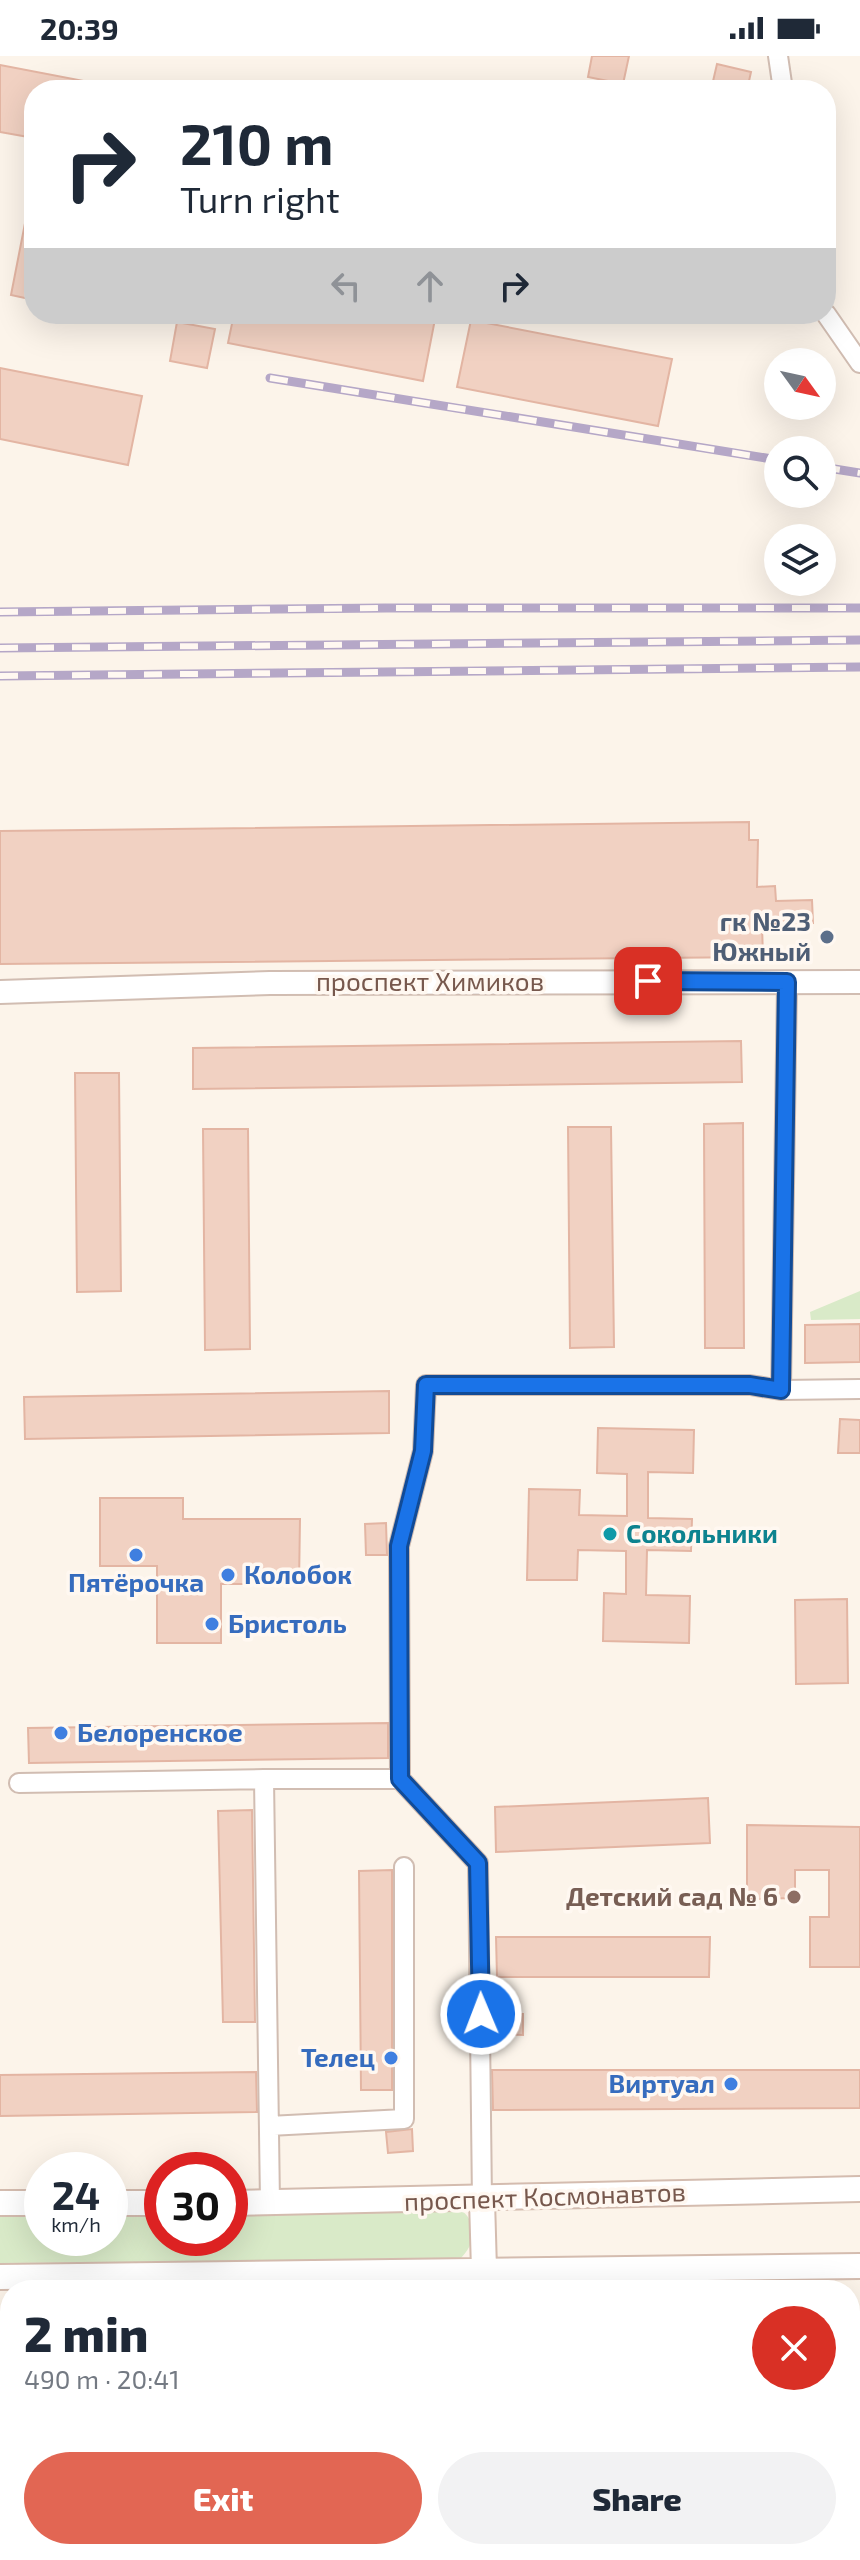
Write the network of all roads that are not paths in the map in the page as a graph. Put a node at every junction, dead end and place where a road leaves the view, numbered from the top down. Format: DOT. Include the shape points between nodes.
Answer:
graph roads {
  1 [pos="778,56"];
  2 [pos="782,80"];
  3 [pos="833,324"];
  4 [pos="860,363"];
  5 [pos="787,982"];
  6 [pos="860,982"];
  7 [pos="0,992"];
  8 [pos="860,1389"];
  9 [pos="781,1390"];
  10 [pos="264,1779"];
  11 [pos="400,1779"];
  12 [pos="19,1783"];
  13 [pos="404,1867"];
  14 [pos="269,2126"];
  15 [pos="860,2189"];
  16 [pos="482,2200"];
  17 [pos="0,2203"];
  18 [pos="24,2203"];
  19 [pos="248,2203"];
  20 [pos="270,2203"];
  21 [pos="860,2266"];
  22 [pos="484,2270"];
  23 [pos="0,2277"];
  24 [pos="24,2280"];
  25 [pos="179,2280"];
  26 [pos="593,2280"];
  1 -- 2 [label="street"];
  3 -- 4 [label="street"];
  5 -- 6 [label="street, проспект Химиков"];
  5 -- 7 [label="street, проспект Химиков" via="270,983"];
  5 -- 9 [label="street"];
  8 -- 9 [label="street"];
  9 -- 11 [label="street" via="750,1385 426,1385 423,1451 399,1546"];
  10 -- 11 [label="street"];
  10 -- 12 [label="street"];
  10 -- 14 [label="street"];
  11 -- 16 [label="street" via="478,1863"];
  13 -- 14 [label="street" via="404,2119"];
  14 -- 20 [label="street"];
  15 -- 16 [label="main road, проспект Космонавтов"];
  16 -- 20 [label="main road, проспект Космонавтов"];
  16 -- 22 [label="main road"];
  17 -- 18 [label="main road"];
  19 -- 20 [label="main road, проспект Космонавтов"];
  21 -- 26 [label="main road"];
  22 -- 25 [label="main road"];
  22 -- 26 [label="main road"];
  23 -- 24 [label="main road"];
}
